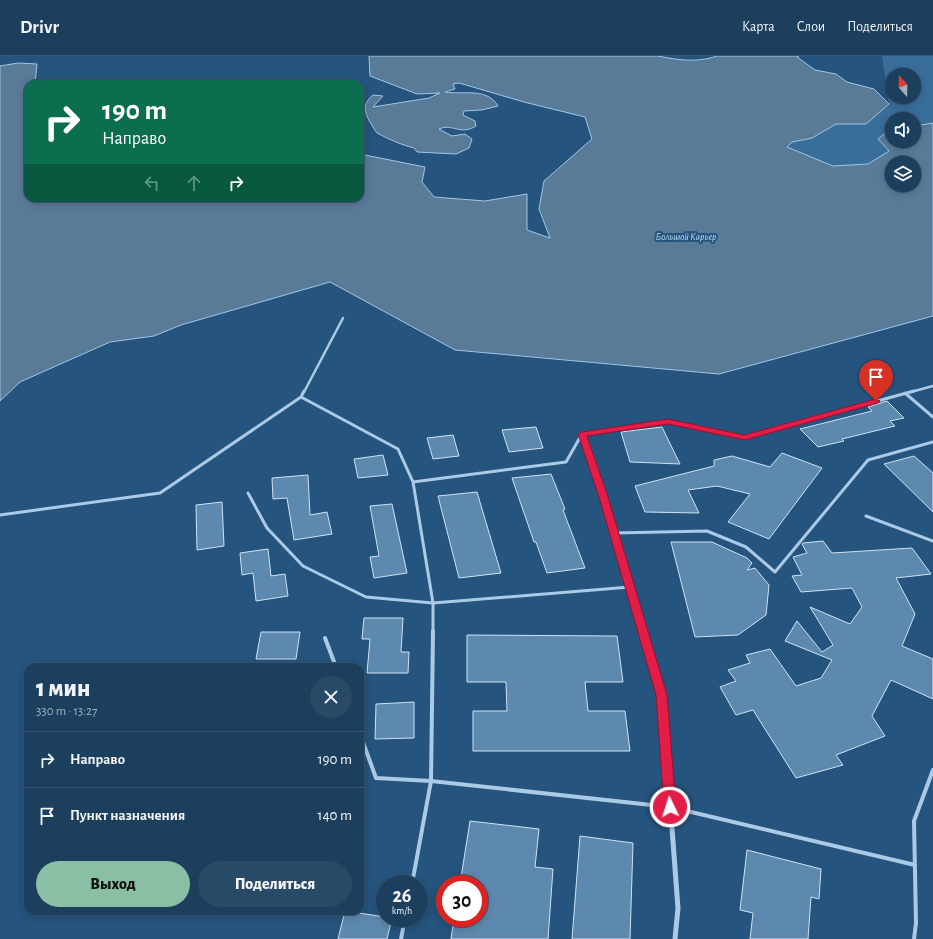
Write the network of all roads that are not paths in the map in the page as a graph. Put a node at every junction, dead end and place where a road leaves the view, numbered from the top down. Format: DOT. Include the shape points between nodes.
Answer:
graph roads {
  1 [pos="344,318"];
  2 [pos="933,386"];
  3 [pos="905,393"];
  4 [pos="301,397"];
  5 [pos="933,417"];
  6 [pos="582,434"];
  7 [pos="933,442"];
  8 [pos="413,482"];
  9 [pos="248,493"];
  10 [pos="0,515"];
  11 [pos="866,516"];
  12 [pos="614,533"];
  13 [pos="933,541"];
  14 [pos="630,587"];
  15 [pos="433,603"];
  16 [pos="325,638"];
  17 [pos="334,663"];
  18 [pos="364,745"];
  19 [pos="933,770"];
  20 [pos="431,782"];
  21 [pos="670,807"];
  22 [pos="915,865"];
  23 [pos="414,875"];
  24 [pos="403,927"];
  25 [pos="401,939"];
  26 [pos="675,939"];
  27 [pos="914,939"];
  1 -- 4 [label="lane"];
  2 -- 3 [label="lane"];
  3 -- 5 [label="lane"];
  3 -- 6 [label="lane" via="745,437 668,422"];
  4 -- 8 [label="lane" via="398,449"];
  4 -- 10 [label="lane" via="160,493"];
  6 -- 8 [label="lane" via="566,462"];
  6 -- 12 [label="street"];
  7 -- 12 [label="lane" via="868,460 775,572 746,547 707,531"];
  8 -- 15 [label="lane"];
  9 -- 15 [label="lane" via="267,528 303,566 366,597"];
  11 -- 13 [label="lane"];
  12 -- 14 [label="street"];
  14 -- 15 [label="lane"];
  14 -- 21 [label="street" via="662,695"];
  15 -- 20 [label="lane"];
  16 -- 17 [label="lane"];
  18 -- 20 [label="lane" via="376,778"];
  19 -- 22 [label="lane" via="914,821"];
  20 -- 21 [label="lane"];
  20 -- 23 [label="lane"];
  21 -- 22 [label="lane"];
  21 -- 26 [label="street" via="678,908"];
  22 -- 27 [label="lane"];
  24 -- 25 [label="lane"];
}
